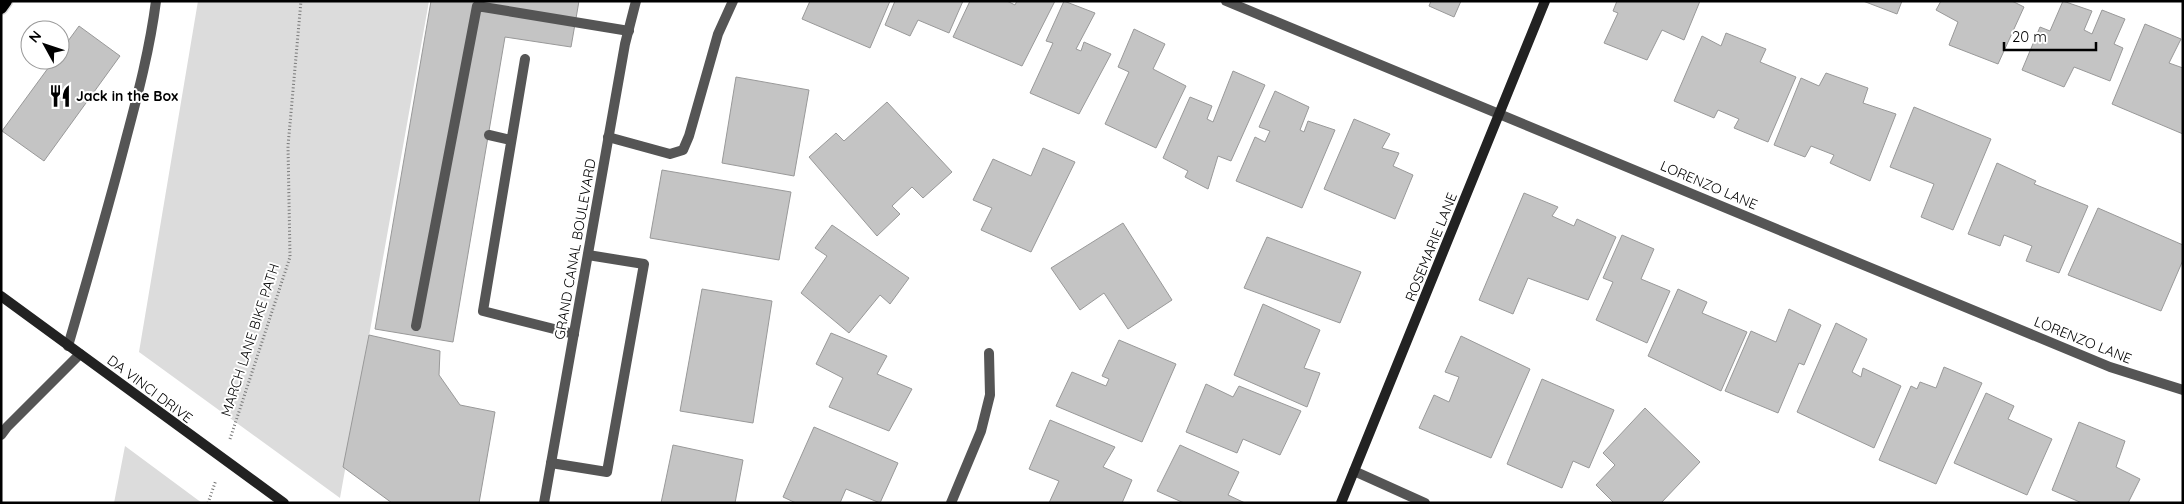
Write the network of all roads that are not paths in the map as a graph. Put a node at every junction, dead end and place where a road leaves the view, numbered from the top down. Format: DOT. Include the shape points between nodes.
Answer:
graph roads {
  1 [pos="6,1"];
  2 [pos="156,1"];
  3 [pos="636,1"];
  4 [pos="733,1"];
  5 [pos="1226,1"];
  6 [pos="1545,1"];
  7 [pos="1,8"];
  8 [pos="628,31"];
  9 [pos="525,59"];
  10 [pos="1500,114"];
  11 [pos="489,136"];
  12 [pos="608,137"];
  13 [pos="511,140"];
  14 [pos="588,255"];
  15 [pos="1,296"];
  16 [pos="416,326"];
  17 [pos="574,334"];
  18 [pos="68,346"];
  19 [pos="989,352"];
  20 [pos="80,354"];
  21 [pos="2183,390"];
  22 [pos="3,428"];
  23 [pos="551,463"];
  24 [pos="1354,471"];
  25 [pos="284,503"];
  26 [pos="544,503"];
  27 [pos="951,503"];
  28 [pos="1341,503"];
  29 [pos="1425,503"];
  1 -- 7 [label="main road"];
  2 -- 18 [label="street" via="132,118"];
  3 -- 8 [label="street, GRAND CANAL BOULEVARD"];
  4 -- 12 [label="street" via="718,34 683,150 670,154"];
  5 -- 10 [label="street, LORENZO LANE"];
  6 -- 10 [label="street, ROSEMARIE LANE"];
  8 -- 12 [label="street, GRAND CANAL BOULEVARD"];
  8 -- 16 [label="street" via="477,6"];
  9 -- 13 [label="street"];
  10 -- 21 [label="street, LORENZO LANE" via="2110,367"];
  10 -- 24 [label="street, ROSEMARIE LANE"];
  11 -- 13 [label="street"];
  12 -- 14 [label="street, GRAND CANAL BOULEVARD"];
  13 -- 17 [label="street" via="483,311"];
  14 -- 17 [label="street, GRAND CANAL BOULEVARD"];
  14 -- 23 [label="street" via="644,264 643,274 607,472"];
  15 -- 18 [label="street, DA VINCI DRIVE"];
  17 -- 23 [label="street, GRAND CANAL BOULEVARD"];
  18 -- 20 [label="street, DA VINCI DRIVE"];
  19 -- 27 [label="street" via="990,395 981,431"];
  20 -- 22 [label="street"];
  20 -- 25 [label="street, DA VINCI DRIVE"];
  23 -- 26 [label="street, GRAND CANAL BOULEVARD"];
  24 -- 28 [label="street, ROSEMARIE LANE"];
  24 -- 29 [label="street"];
}
